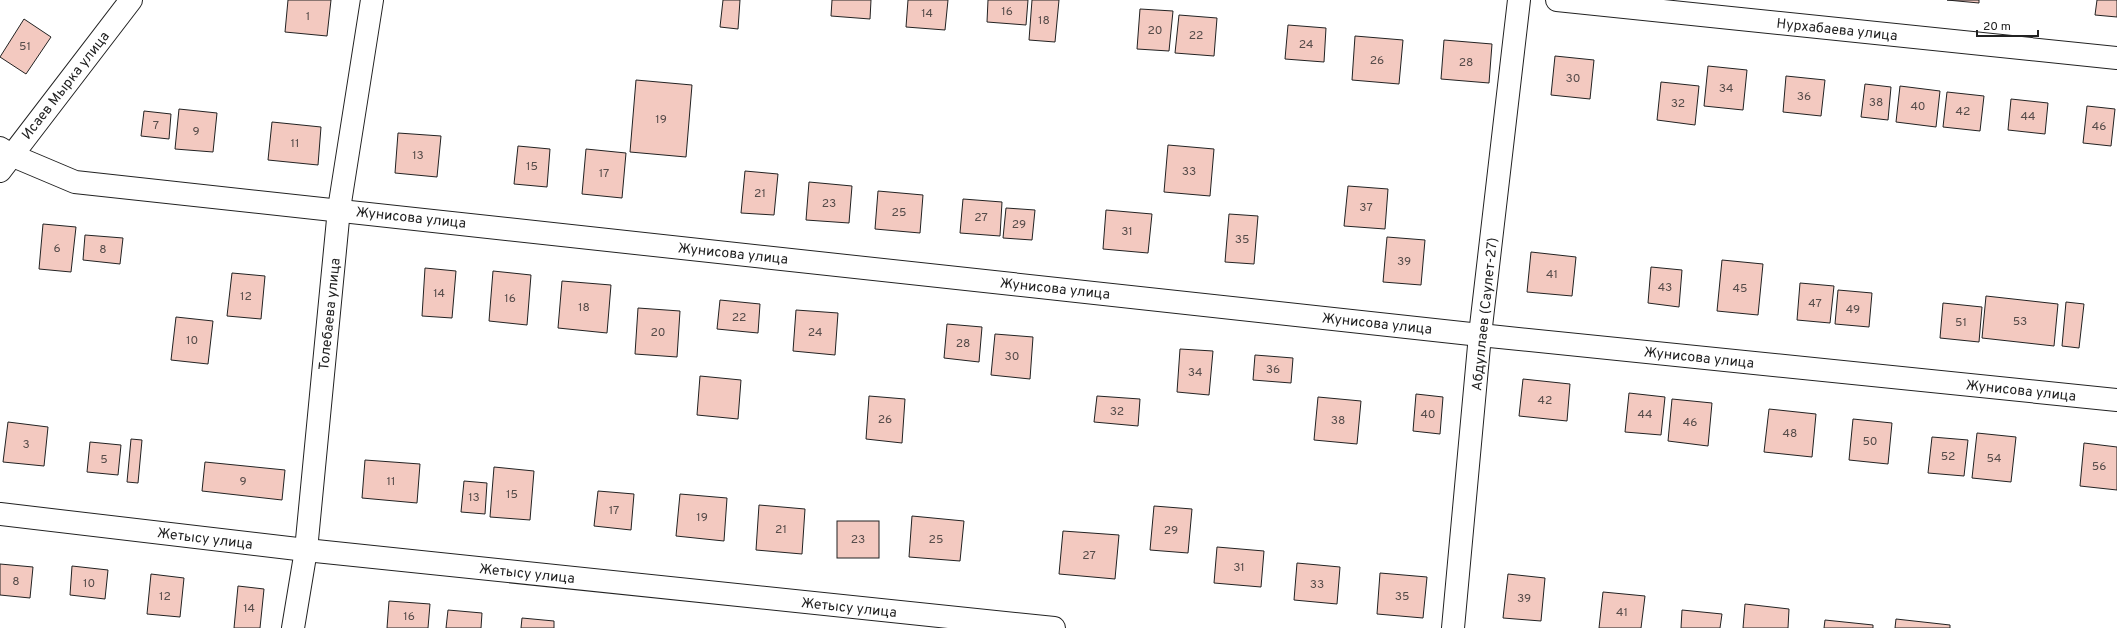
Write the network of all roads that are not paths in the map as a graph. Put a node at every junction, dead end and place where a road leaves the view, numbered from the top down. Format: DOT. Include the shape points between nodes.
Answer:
graph roads {
  1 [pos="131,0"];
  2 [pos="372,0"];
  3 [pos="1519,0"];
  4 [pos="1557,0"];
  5 [pos="2117,58"];
  6 [pos="4,158"];
  7 [pos="339,209"];
  8 [pos="1480,335"];
  9 [pos="2117,400"];
  10 [pos="0,514"];
  11 [pos="306,550"];
  12 [pos="293,628"];
  13 [pos="1054,628"];
  14 [pos="1453,628"];
  1 -- 6 [label="street, Исаев Мырка улица"];
  2 -- 7 [label="street, Толебаева улица"];
  3 -- 8 [label="street, Абдуллаев (Саулет-27)"];
  4 -- 5 [label="street, Нурхабаева улица"];
  6 -- 7 [label="street, Жунисова улица" via="74,182"];
  7 -- 8 [label="street, Жунисова улица"];
  7 -- 11 [label="street, Толебаева улица"];
  8 -- 9 [label="street, Жунисова улица"];
  8 -- 14 [label="street, Абдуллаев (Саулет-27)"];
  10 -- 11 [label="street, Жетысу улица"];
  11 -- 12 [label="street, Толебаева улица"];
  11 -- 13 [label="street, Жетысу улица"];
}
